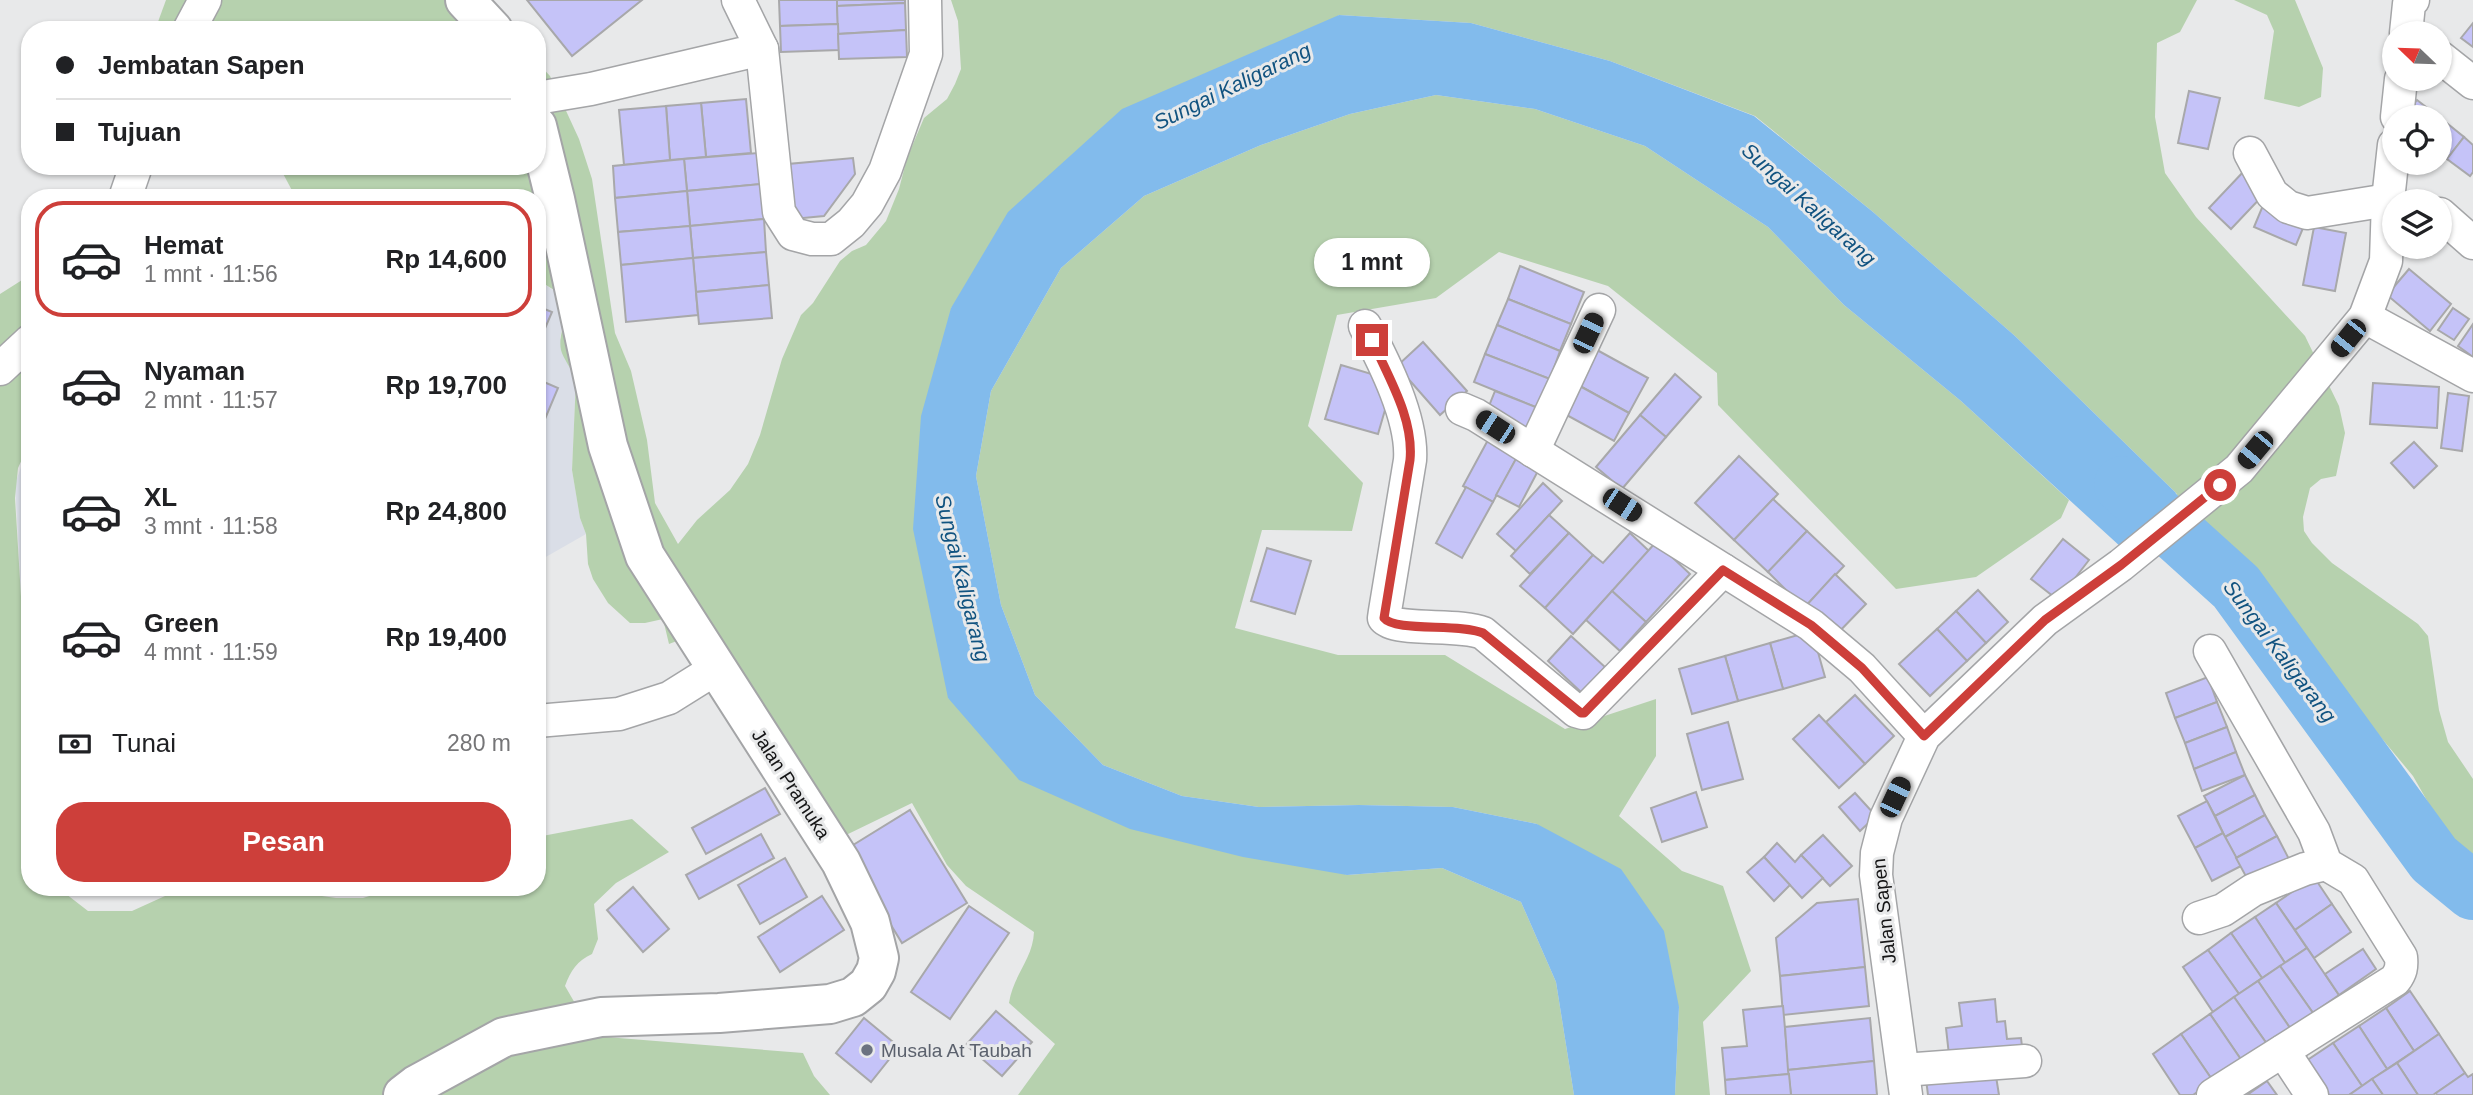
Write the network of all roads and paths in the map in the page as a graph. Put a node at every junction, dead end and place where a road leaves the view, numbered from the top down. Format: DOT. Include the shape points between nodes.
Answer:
graph roads {
  1 [pos="205,0"];
  2 [pos="465,0"];
  3 [pos="738,0"];
  4 [pos="925,0"];
  5 [pos="194,21"];
  6 [pos="485,21"];
  7 [pos="761,48"];
  8 [pos="2452,66"];
  9 [pos="2473,83"];
  10 [pos="546,97"];
  11 [pos="2250,153"];
  12 [pos="546,162"];
  13 [pos="2382,201"];
  14 [pos="2452,224"];
  15 [pos="2473,243"];
  16 [pos="2386,259"];
  17 [pos="1599,310"];
  18 [pos="2365,317"];
  19 [pos="1365,326"];
  20 [pos="21,349"];
  21 [pos="0,369"];
  22 [pos="2473,376"];
  23 [pos="1462,409"];
  24 [pos="1533,451"];
  25 [pos="1723,570"];
  26 [pos="2210,651"];
  27 [pos="717,668"];
  28 [pos="546,720"];
  29 [pos="1924,736"];
  30 [pos="2326,864"];
  31 [pos="2199,918"];
  32 [pos="2283,1051"];
  33 [pos="2025,1061"];
  34 [pos="1904,1083"];
  35 [pos="402,1095"];
  36 [pos="2213,1095"];
  37 [pos="2312,1095"];
  1 -- 5 [label="street"];
  2 -- 6 [label="main road"];
  3 -- 7 [label="street"];
  4 -- 7 [label="street" via="926,54 885,171 867,204 831,239 793,234 779,212"];
  7 -- 10 [label="street"];
  8 -- 9 [label="street"];
  11 -- 13 [label="street" via="2272,194 2307,214"];
  12 -- 27 [label="main road, Jalan Pramuka" via="608,446 645,556"];
  14 -- 15 [label="street"];
  16 -- 18 [label="street"];
  17 -- 24 [label="street"];
  18 -- 22 [label="street"];
  18 -- 29 [label="street" via="2239,469 2045,620"];
  19 -- 25 [label="street" via="1411,440 1384,618 1388,622 1483,633 1583,713"];
  20 -- 21 [label="street"];
  23 -- 24 [label="street"];
  24 -- 25 [label="street"];
  25 -- 29 [label="street" via="1811,625 1862,668"];
  26 -- 30 [label="street" via="2314,832"];
  27 -- 28 [label="street" via="669,698 619,714"];
  27 -- 35 [label="main road, Jalan Pramuka" via="841,862 860,900 879,958 868,985 853,997 830,1004 601,1017 504,1037"];
  29 -- 34 [label="street, Jalan Sapen" via="1886,818 1877,853 1876,875"];
  30 -- 31 [label="street" via="2253,890 2224,910"];
  30 -- 32 [label="street" via="2353,880 2401,957 2402,969 2395,980"];
  32 -- 36 [label="street"];
  32 -- 37 [label="street"];
  33 -- 34 [label="street"];
}
